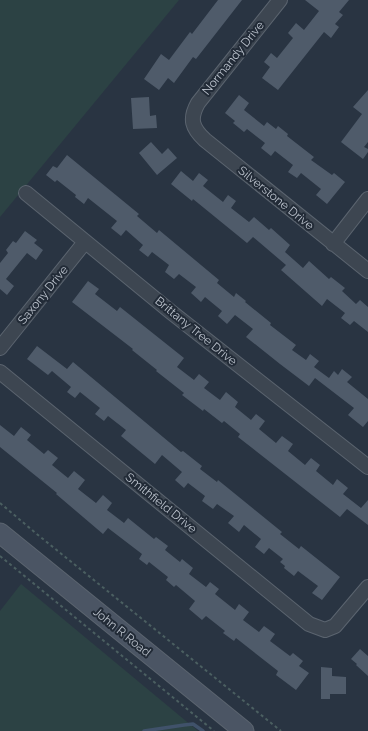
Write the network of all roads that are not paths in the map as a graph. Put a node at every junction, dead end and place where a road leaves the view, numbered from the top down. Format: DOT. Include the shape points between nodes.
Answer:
graph roads {
  1 [pos="280,0"];
  2 [pos="192,119"];
  3 [pos="26,193"];
  4 [pos="368,199"];
  5 [pos="85,242"];
  6 [pos="333,244"];
  7 [pos="368,271"];
  8 [pos="0,348"];
  9 [pos="0,372"];
  10 [pos="368,467"];
  11 [pos="0,532"];
  12 [pos="368,587"];
  13 [pos="244,731"];
  1 -- 2 [label="street, Normandy Drive" via="198,103"];
  2 -- 6 [label="street, Silverstone Drive" via="195,128 205,140"];
  3 -- 5 [label="street, Brittany Tree Drive"];
  4 -- 6 [label="street"];
  5 -- 8 [label="street, Saxony Drive"];
  5 -- 10 [label="street, Brittany Tree Drive"];
  6 -- 7 [label="street, Silverstone Drive"];
  9 -- 12 [label="street, Smithfield Drive" via="304,620 325,630 335,626"];
  11 -- 13 [label="main road, John R Road"];
}
